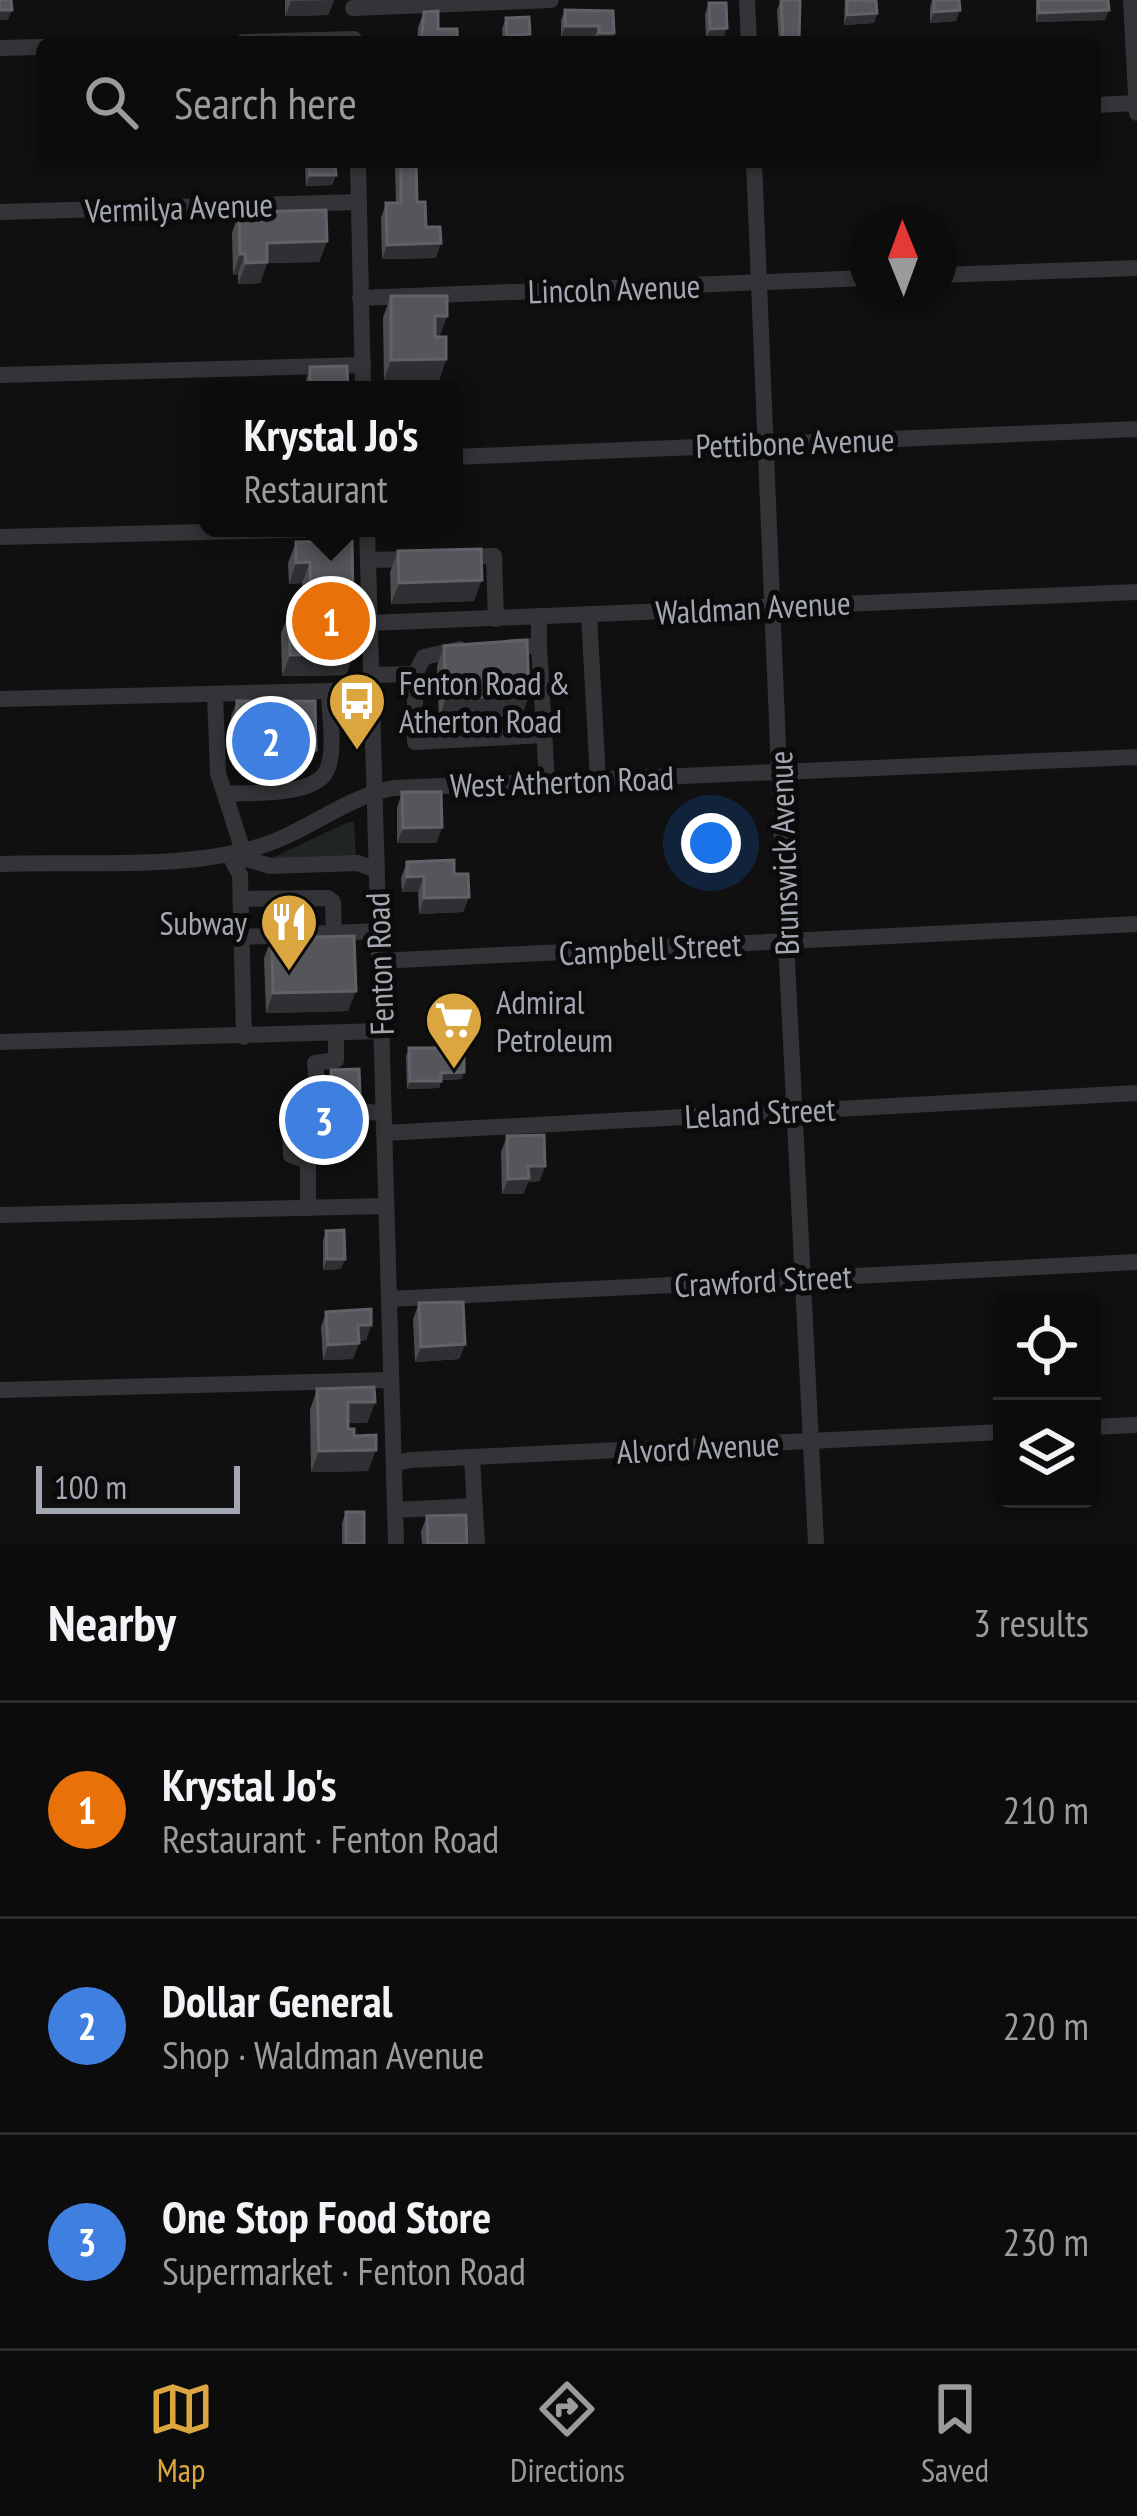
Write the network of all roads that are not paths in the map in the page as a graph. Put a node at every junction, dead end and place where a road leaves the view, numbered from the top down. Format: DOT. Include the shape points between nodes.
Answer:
graph roads {
  1 [pos="551,0"];
  2 [pos="747,0"];
  3 [pos="1131,0"];
  4 [pos="353,4"];
  5 [pos="354,36"];
  6 [pos="749,36"];
  7 [pos="36,47"];
  8 [pos="0,48"];
  9 [pos="1137,104"];
  10 [pos="1101,105"];
  11 [pos="1137,113"];
  12 [pos="358,168"];
  13 [pos="754,168"];
  14 [pos="358,202"];
  15 [pos="0,212"];
  16 [pos="1137,268"];
  17 [pos="957,274"];
  18 [pos="849,279"];
  19 [pos="760,282"];
  20 [pos="360,298"];
  21 [pos="363,365"];
  22 [pos="0,375"];
  23 [pos="364,381"];
  24 [pos="1137,429"];
  25 [pos="765,442"];
  26 [pos="463,458"];
  27 [pos="199,532"];
  28 [pos="0,537"];
  29 [pos="367,537"];
  30 [pos="451,557"];
  31 [pos="429,558"];
  32 [pos="368,560"];
  33 [pos="1137,592"];
  34 [pos="772,605"];
  35 [pos="589,614"];
  36 [pos="539,616"];
  37 [pos="496,619"];
  38 [pos="370,623"];
  39 [pos="539,646"];
  40 [pos="415,674"];
  41 [pos="371,682"];
  42 [pos="329,691"];
  43 [pos="215,694"];
  44 [pos="0,699"];
  45 [pos="545,735"];
  46 [pos="1137,757"];
  47 [pos="779,773"];
  48 [pos="598,780"];
  49 [pos="547,782"];
  50 [pos="375,791"];
  51 [pos="225,794"];
  52 [pos="236,852"];
  53 [pos="0,864"];
  54 [pos="376,870"];
  55 [pos="242,899"];
  56 [pos="1137,924"];
  57 [pos="378,931"];
  58 [pos="334,934"];
  59 [pos="242,937"];
  60 [pos="786,941"];
  61 [pos="379,961"];
  62 [pos="381,1031"];
  63 [pos="336,1033"];
  64 [pos="244,1037"];
  65 [pos="0,1042"];
  66 [pos="1137,1093"];
  67 [pos="794,1110"];
  68 [pos="383,1113"];
  69 [pos="290,1132"];
  70 [pos="384,1133"];
  71 [pos="386,1206"];
  72 [pos="308,1208"];
  73 [pos="0,1216"];
  74 [pos="1137,1262"];
  75 [pos="803,1277"];
  76 [pos="389,1299"];
  77 [pos="391,1380"];
  78 [pos="0,1390"];
  79 [pos="1137,1425"];
  80 [pos="1101,1427"];
  81 [pos="993,1432"];
  82 [pos="811,1442"];
  83 [pos="472,1458"];
  84 [pos="394,1464"];
  85 [pos="475,1506"];
  86 [pos="395,1510"];
  87 [pos="396,1544"];
  88 [pos="476,1544"];
  89 [pos="816,1544"];
  1 -- 4 [label="street"];
  2 -- 6 [label="street"];
  3 -- 9 [label="street"];
  4 -- 5 [label="street"];
  7 -- 8 [label="street"];
  9 -- 10 [label="street"];
  9 -- 11 [label="street"];
  12 -- 14 [label="street"];
  13 -- 19 [label="street, Brunswick Avenue"];
  14 -- 15 [label="street, Vermilya Avenue"];
  14 -- 20 [label="street"];
  16 -- 17 [label="street"];
  18 -- 19 [label="street, Lincoln Avenue"];
  19 -- 20 [label="street, Lincoln Avenue"];
  19 -- 25 [label="street, Brunswick Avenue"];
  20 -- 21 [label="street"];
  21 -- 22 [label="street"];
  21 -- 23 [label="street"];
  24 -- 25 [label="street, Pettibone Avenue"];
  25 -- 26 [label="street, Pettibone Avenue"];
  25 -- 34 [label="street, Brunswick Avenue"];
  27 -- 28 [label="street"];
  29 -- 32 [label="street, Fenton Road"];
  30 -- 37 [label="street" via="494,556"];
  31 -- 32 [label="street"];
  32 -- 38 [label="street, Fenton Road"];
  33 -- 34 [label="street, Waldman Avenue"];
  34 -- 35 [label="street, Waldman Avenue"];
  34 -- 47 [label="street, Brunswick Avenue"];
  35 -- 36 [label="street, Waldman Avenue"];
  35 -- 48 [label="street"];
  36 -- 37 [label="street, Waldman Avenue"];
  36 -- 39 [label="street"];
  37 -- 38 [label="street, Waldman Avenue"];
  38 -- 41 [label="street, Fenton Road"];
  39 -- 40 [label="street" via="442,651 424,657"];
  39 -- 45 [label="street"];
  40 -- 41 [label="street"];
  40 -- 45 [label="street" via="415,742"];
  41 -- 42 [label="street"];
  41 -- 50 [label="street, Fenton Road"];
  42 -- 43 [label="street"];
  42 -- 51 [label="street" via="323,775 296,789"];
  43 -- 44 [label="street"];
  43 -- 51 [label="street"];
  45 -- 49 [label="street"];
  46 -- 47 [label="street, West Atherton Road"];
  47 -- 48 [label="street, West Atherton Road"];
  47 -- 60 [label="street, Brunswick Avenue"];
  48 -- 49 [label="street, West Atherton Road"];
  49 -- 50 [label="street, West Atherton Road"];
  50 -- 52 [label="street, West Atherton Road" via="290,836"];
  50 -- 54 [label="street, Fenton Road"];
  51 -- 52 [label="street"];
  52 -- 53 [label="street, West Atherton Road"];
  52 -- 54 [label="street" via="270,866 358,863"];
  52 -- 55 [label="street"];
  54 -- 57 [label="street, Fenton Road"];
  55 -- 58 [label="street" via="328,898"];
  55 -- 59 [label="street"];
  56 -- 60 [label="street, Campbell Street"];
  57 -- 58 [label="street"];
  57 -- 61 [label="street, Fenton Road"];
  58 -- 59 [label="street"];
  59 -- 64 [label="street"];
  60 -- 61 [label="street, Campbell Street"];
  60 -- 67 [label="street, Brunswick Avenue"];
  61 -- 62 [label="street, Fenton Road"];
  62 -- 63 [label="street"];
  62 -- 68 [label="street, Fenton Road"];
  63 -- 64 [label="street"];
  63 -- 68 [label="street" via="336,1060 315,1063 319,1099"];
  64 -- 65 [label="street"];
  66 -- 67 [label="street, Leland Street"];
  67 -- 70 [label="street, Leland Street"];
  67 -- 75 [label="street, Brunswick Avenue"];
  68 -- 70 [label="street, Fenton Road"];
  69 -- 72 [label="street" via="292,1155 308,1161"];
  70 -- 71 [label="street, Fenton Road"];
  71 -- 72 [label="street"];
  71 -- 76 [label="street, Fenton Road"];
  72 -- 73 [label="street"];
  74 -- 75 [label="street, Crawford Street"];
  75 -- 76 [label="street, Crawford Street"];
  75 -- 82 [label="street, Brunswick Avenue"];
  76 -- 77 [label="street, Fenton Road"];
  77 -- 78 [label="street"];
  77 -- 84 [label="street, Fenton Road"];
  79 -- 80 [label="street"];
  81 -- 82 [label="street, Alvord Avenue"];
  82 -- 83 [label="street, Alvord Avenue"];
  82 -- 89 [label="street, Brunswick Avenue"];
  83 -- 84 [label="street, Alvord Avenue"];
  83 -- 85 [label="street"];
  84 -- 86 [label="street, Fenton Road"];
  85 -- 86 [label="street"];
  85 -- 88 [label="street"];
  86 -- 87 [label="street, Fenton Road"];
}
